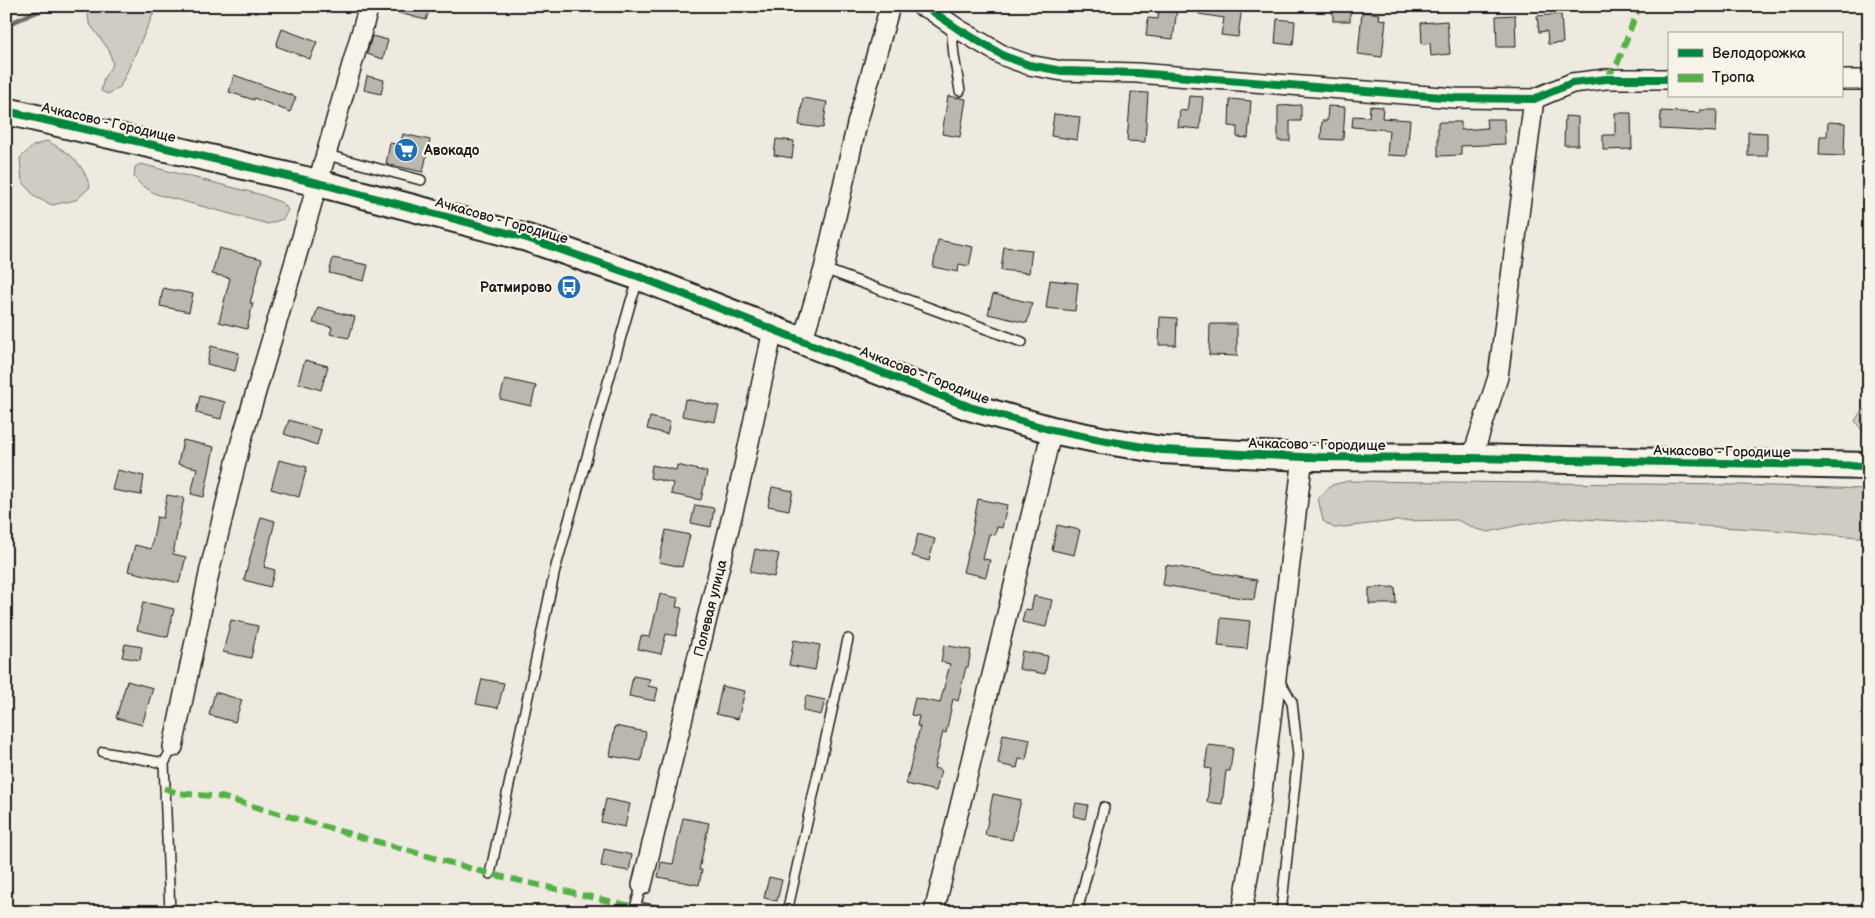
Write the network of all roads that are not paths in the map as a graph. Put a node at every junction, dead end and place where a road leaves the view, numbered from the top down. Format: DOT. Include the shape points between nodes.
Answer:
graph roads {
  1 [pos="369,6"];
  2 [pos="890,6"];
  3 [pos="921,6"];
  4 [pos="951,24"];
  5 [pos="1668,79"];
  6 [pos="1842,80"];
  7 [pos="1869,80"];
  8 [pos="960,91"];
  9 [pos="1534,99"];
  10 [pos="6,111"];
  11 [pos="327,155"];
  12 [pos="420,180"];
  13 [pos="318,183"];
  14 [pos="824,269"];
  15 [pos="640,277"];
  16 [pos="773,330"];
  17 [pos="802,342"];
  18 [pos="1022,342"];
  19 [pos="1052,430"];
  20 [pos="1303,458"];
  21 [pos="1472,458"];
  22 [pos="1869,466"];
  23 [pos="848,640"];
  24 [pos="1276,678"];
  25 [pos="103,752"];
  26 [pos="168,755"];
  27 [pos="1104,807"];
  28 [pos="490,874"];
  29 [pos="642,886"];
  30 [pos="170,912"];
  31 [pos="664,912"];
  32 [pos="787,912"];
  33 [pos="934,912"];
  34 [pos="1077,912"];
  35 [pos="1242,912"];
  36 [pos="1281,912"];
  1 -- 11 [label="street"];
  2 -- 14 [label="street" via="857,124"];
  3 -- 4 [label="street"];
  4 -- 8 [label="lane"];
  4 -- 9 [label="street" via="1004,56 1062,71 1137,73 1455,98"];
  5 -- 9 [label="street" via="1606,79 1572,83"];
  6 -- 7 [label="street"];
  9 -- 21 [label="street" via="1498,377"];
  10 -- 13 [label="street, Ачкасово - Городище"];
  11 -- 12 [label="lane"];
  11 -- 13 [label="street"];
  13 -- 15 [label="street, Ачкасово - Городище" via="527,238"];
  13 -- 26 [label="street" via="241,442"];
  14 -- 17 [label="street"];
  14 -- 18 [label="lane"];
  15 -- 16 [label="street, Ачкасово - Городище"];
  15 -- 28 [label="lane" via="555,570"];
  16 -- 17 [label="street, Ачкасово - Городище"];
  16 -- 29 [label="street, Полевая улица" via="742,475"];
  17 -- 19 [label="street, Ачкасово - Городище" via="970,407"];
  19 -- 20 [label="street, Ачкасово - Городище" via="1162,450"];
  19 -- 33 [label="street"];
  20 -- 21 [label="street, Ачкасово - Городище"];
  20 -- 24 [label="street"];
  21 -- 22 [label="street, Ачкасово - Городище"];
  23 -- 32 [label="lane"];
  24 -- 35 [label="street" via="1261,800"];
  24 -- 36 [label="lane" via="1292,702 1298,755"];
  25 -- 26 [label="lane"];
  26 -- 30 [label="lane"];
  27 -- 34 [label="lane"];
  29 -- 31 [label="lane" via="635,907"];
}
